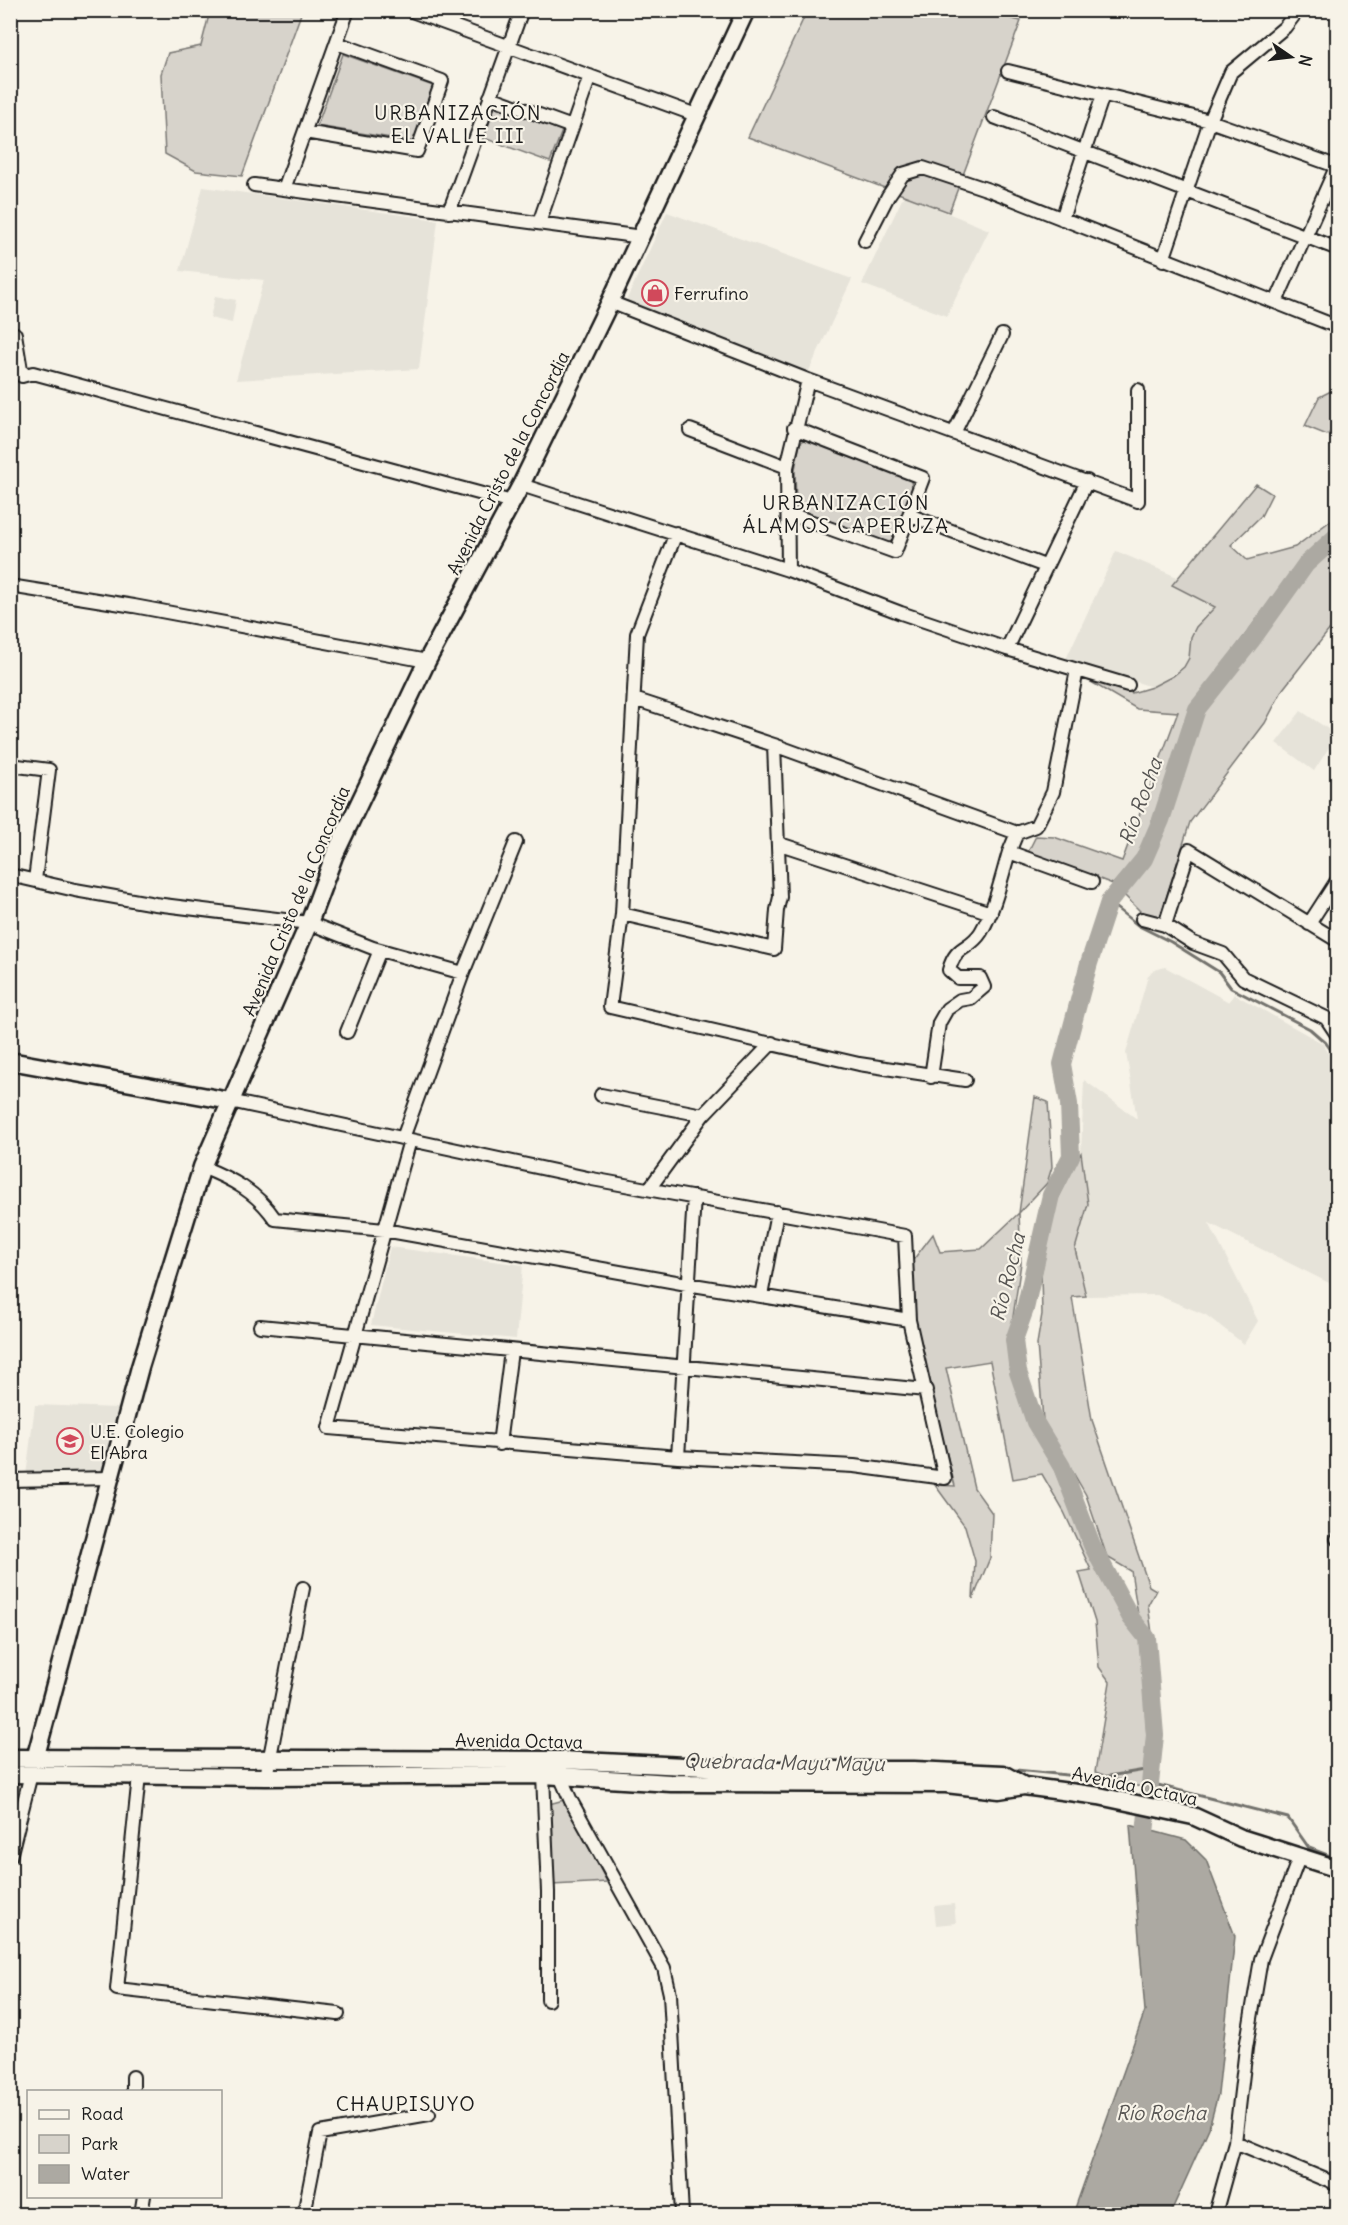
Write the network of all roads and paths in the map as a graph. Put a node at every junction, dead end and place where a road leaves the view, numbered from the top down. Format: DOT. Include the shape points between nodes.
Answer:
graph roads {
  1 [pos="348,10"];
  2 [pos="409,10"];
  3 [pos="522,10"];
  4 [pos="746,10"];
  5 [pos="1298,10"];
  6 [pos="337,43"];
  7 [pos="508,48"];
  8 [pos="1008,71"];
  9 [pos="590,76"];
  10 [pos="1103,96"];
  11 [pos="490,97"];
  12 [pos="696,115"];
  13 [pos="994,117"];
  14 [pos="1210,120"];
  15 [pos="572,127"];
  16 [pos="305,132"];
  17 [pos="1084,152"];
  18 [pos="1337,165"];
  19 [pos="254,185"];
  20 [pos="284,189"];
  21 [pos="1188,190"];
  22 [pos="448,212"];
  23 [pos="1062,219"];
  24 [pos="539,223"];
  25 [pos="1305,236"];
  26 [pos="642,237"];
  27 [pos="865,241"];
  28 [pos="1338,249"];
  29 [pos="1163,260"];
  30 [pos="1276,302"];
  31 [pos="610,303"];
  32 [pos="1338,327"];
  33 [pos="10,331"];
  34 [pos="1002,335"];
  35 [pos="808,380"];
  36 [pos="1138,390"];
  37 [pos="794,428"];
  38 [pos="690,430"];
  39 [pos="954,433"];
  40 [pos="787,466"];
  41 [pos="1087,481"];
  42 [pos="521,485"];
  43 [pos="512,502"];
  44 [pos="787,513"];
  45 [pos="909,515"];
  46 [pos="676,533"];
  47 [pos="1045,566"];
  48 [pos="788,570"];
  49 [pos="10,586"];
  50 [pos="1007,649"];
  51 [pos="427,661"];
  52 [pos="1077,670"];
  53 [pos="1128,685"];
  54 [pos="634,699"];
  55 [pos="774,745"];
  56 [pos="10,765"];
  57 [pos="1017,833"];
  58 [pos="516,842"];
  59 [pos="780,844"];
  60 [pos="1009,852"];
  61 [pos="10,875"];
  62 [pos="1338,879"];
  63 [pos="34,880"];
  64 [pos="1092,882"];
  65 [pos="991,913"];
  66 [pos="622,914"];
  67 [pos="1142,919"];
  68 [pos="309,923"];
  69 [pos="1309,924"];
  70 [pos="1165,925"];
  71 [pos="1338,941"];
  72 [pos="380,950"];
  73 [pos="463,973"];
  74 [pos="347,1032"];
  75 [pos="1338,1036"];
  76 [pos="772,1043"];
  77 [pos="10,1061"];
  78 [pos="931,1077"];
  79 [pos="965,1080"];
  80 [pos="601,1095"];
  81 [pos="230,1101"];
  82 [pos="702,1115"];
  83 [pos="406,1139"];
  84 [pos="202,1167"];
  85 [pos="649,1189"];
  86 [pos="694,1197"];
  87 [pos="777,1212"];
  88 [pos="384,1230"];
  89 [pos="687,1284"];
  90 [pos="760,1296"];
  91 [pos="909,1320"];
  92 [pos="260,1326"];
  93 [pos="356,1335"];
  94 [pos="512,1351"];
  95 [pos="685,1368"];
  96 [pos="926,1390"];
  97 [pos="500,1444"];
  98 [pos="678,1457"];
  99 [pos="110,1478"];
  100 [pos="10,1480"];
  101 [pos="303,1588"];
  102 [pos="10,1758"];
  103 [pos="33,1766"];
  104 [pos="267,1768"];
  105 [pos="561,1768"];
  106 [pos="10,1774"];
  107 [pos="543,1775"];
  108 [pos="140,1776"];
  109 [pos="1300,1855"];
  110 [pos="10,1857"];
  111 [pos="1338,1869"];
  112 [pos="548,2000"];
  113 [pos="338,2014"];
  114 [pos="133,2077"];
  115 [pos="133,2090"];
  116 [pos="429,2114"];
  117 [pos="1235,2142"];
  118 [pos="1338,2185"];
  119 [pos="144,2198"];
  120 [pos="141,2214"];
  121 [pos="304,2214"];
  122 [pos="682,2214"];
  123 [pos="1215,2214"];
  1 -- 6 [label="street"];
  2 -- 7 [label="street"];
  3 -- 7 [label="street"];
  4 -- 12 [label="main road, Avenida Cristo de la Concordia"];
  5 -- 14 [label="street" via="1285,27 1231,72"];
  6 -- 16 [label="street"];
  6 -- 16 [label="street" via="442,81 439,91 417,151"];
  7 -- 9 [label="street"];
  7 -- 11 [label="street"];
  8 -- 10 [label="street"];
  9 -- 12 [label="street"];
  9 -- 15 [label="street"];
  10 -- 14 [label="street"];
  10 -- 17 [label="street"];
  11 -- 15 [label="street"];
  11 -- 22 [label="street"];
  12 -- 26 [label="main road, Avenida Cristo de la Concordia"];
  13 -- 17 [label="street"];
  14 -- 18 [label="street"];
  14 -- 21 [label="street"];
  15 -- 24 [label="street"];
  16 -- 20 [label="street"];
  17 -- 21 [label="street"];
  17 -- 23 [label="street"];
  18 -- 25 [label="street"];
  19 -- 20 [label="street"];
  20 -- 22 [label="street"];
  21 -- 25 [label="street"];
  21 -- 29 [label="street"];
  22 -- 24 [label="street"];
  23 -- 27 [label="street" via="923,168 903,174"];
  23 -- 29 [label="street"];
  24 -- 26 [label="street"];
  25 -- 28 [label="street"];
  25 -- 30 [label="street"];
  26 -- 31 [label="main road, Avenida Cristo de la Concordia"];
  29 -- 30 [label="street"];
  30 -- 32 [label="street"];
  31 -- 35 [label="street"];
  31 -- 42 [label="main road, Avenida Cristo de la Concordia"];
  33 -- 43 [label="street" via="15,334 22,376 33,373"];
  34 -- 39 [label="street"];
  35 -- 37 [label="street"];
  35 -- 39 [label="street"];
  36 -- 41 [label="street" via="1138,501"];
  37 -- 40 [label="street"];
  37 -- 45 [label="street" via="923,478"];
  38 -- 40 [label="street"];
  39 -- 41 [label="street"];
  40 -- 44 [label="street"];
  41 -- 47 [label="street"];
  42 -- 43 [label="main road, Avenida Cristo de la Concordia"];
  42 -- 46 [label="street"];
  43 -- 51 [label="main road, Avenida Cristo de la Concordia"];
  44 -- 45 [label="street" via="895,552"];
  44 -- 48 [label="street"];
  45 -- 47 [label="street"];
  46 -- 48 [label="street"];
  46 -- 54 [label="street" via="637,634"];
  47 -- 50 [label="street"];
  48 -- 50 [label="street"];
  49 -- 51 [label="street"];
  50 -- 52 [label="street"];
  51 -- 68 [label="main road, Avenida Cristo de la Concordia" via="334,856"];
  52 -- 53 [label="street"];
  52 -- 57 [label="street" via="1053,792 1036,826"];
  54 -- 55 [label="street"];
  54 -- 66 [label="street"];
  55 -- 57 [label="street"];
  55 -- 59 [label="street"];
  56 -- 63 [label="street" via="49,770"];
  57 -- 60 [label="street"];
  58 -- 73 [label="street"];
  59 -- 65 [label="street"];
  59 -- 66 [label="street" via="780,897 774,949"];
  60 -- 64 [label="street"];
  60 -- 65 [label="street"];
  61 -- 63 [label="street"];
  62 -- 69 [label="street"];
  63 -- 68 [label="street" via="154,904"];
  65 -- 78 [label="street" via="979,935 953,956 949,970 958,978 980,978 984,987 947,1009 939,1023"];
  66 -- 76 [label="street" via="610,1006"];
  67 -- 70 [label="street"];
  68 -- 72 [label="street"];
  68 -- 81 [label="main road, Avenida Cristo de la Concordia"];
  69 -- 70 [label="street" via="1190,850"];
  69 -- 71 [label="street"];
  70 -- 75 [label="street" via="1193,943 1223,954 1243,978 1326,1018"];
  72 -- 73 [label="street"];
  72 -- 74 [label="street"];
  73 -- 83 [label="street"];
  76 -- 78 [label="street"];
  76 -- 82 [label="street"];
  77 -- 81 [label="main road"];
  78 -- 79 [label="street"];
  80 -- 82 [label="street"];
  81 -- 83 [label="street"];
  81 -- 84 [label="main road, Avenida Cristo de la Concordia"];
  82 -- 85 [label="street"];
  83 -- 85 [label="street"];
  83 -- 88 [label="street"];
  84 -- 88 [label="street" via="234,1180 264,1202 275,1219"];
  84 -- 99 [label="main road, Avenida Cristo de la Concordia"];
  85 -- 86 [label="street"];
  86 -- 87 [label="street"];
  86 -- 89 [label="street"];
  87 -- 90 [label="street"];
  87 -- 91 [label="street" via="905,1236"];
  88 -- 89 [label="street"];
  88 -- 93 [label="street"];
  89 -- 90 [label="street"];
  89 -- 95 [label="street"];
  90 -- 91 [label="street"];
  91 -- 96 [label="street"];
  92 -- 93 [label="street"];
  93 -- 94 [label="street"];
  93 -- 97 [label="street" via="329,1428"];
  94 -- 95 [label="street"];
  94 -- 97 [label="street"];
  95 -- 96 [label="street"];
  95 -- 98 [label="street"];
  96 -- 98 [label="street" via="945,1478 854,1466"];
  97 -- 98 [label="street"];
  99 -- 100 [label="street"];
  99 -- 103 [label="main road, Avenida Cristo de la Concordia"];
  101 -- 104 [label="street"];
  102 -- 103 [label="main road, Avenida Octava"];
  103 -- 104 [label="main road, Avenida Octava"];
  103 -- 106 [label="main road, Avenida Octava"];
  103 -- 108 [label="main road, Avenida Octava"];
  103 -- 110 [label="street, Avenida Cristo de la Concordia"];
  104 -- 105 [label="main road, Avenida Octava"];
  104 -- 107 [label="main road, Avenida Octava"];
  104 -- 108 [label="main road, Avenida Octava"];
  105 -- 107 [label="main road, Avenida Octava"];
  105 -- 109 [label="main road, Avenida Octava" via="1003,1774 1024,1786 1099,1796 1193,1816 1241,1838"];
  105 -- 122 [label="street" via="571,1801 664,1968 670,1994"];
  107 -- 112 [label="street"];
  108 -- 113 [label="street" via="117,1989"];
  109 -- 111 [label="main road, Avenida Octava"];
  109 -- 117 [label="street" via="1261,1959"];
  114 -- 115 [label="street"];
  116 -- 121 [label="street" via="320,2133"];
  117 -- 118 [label="street"];
  117 -- 123 [label="street"];
  119 -- 120 [label="street"];
}
